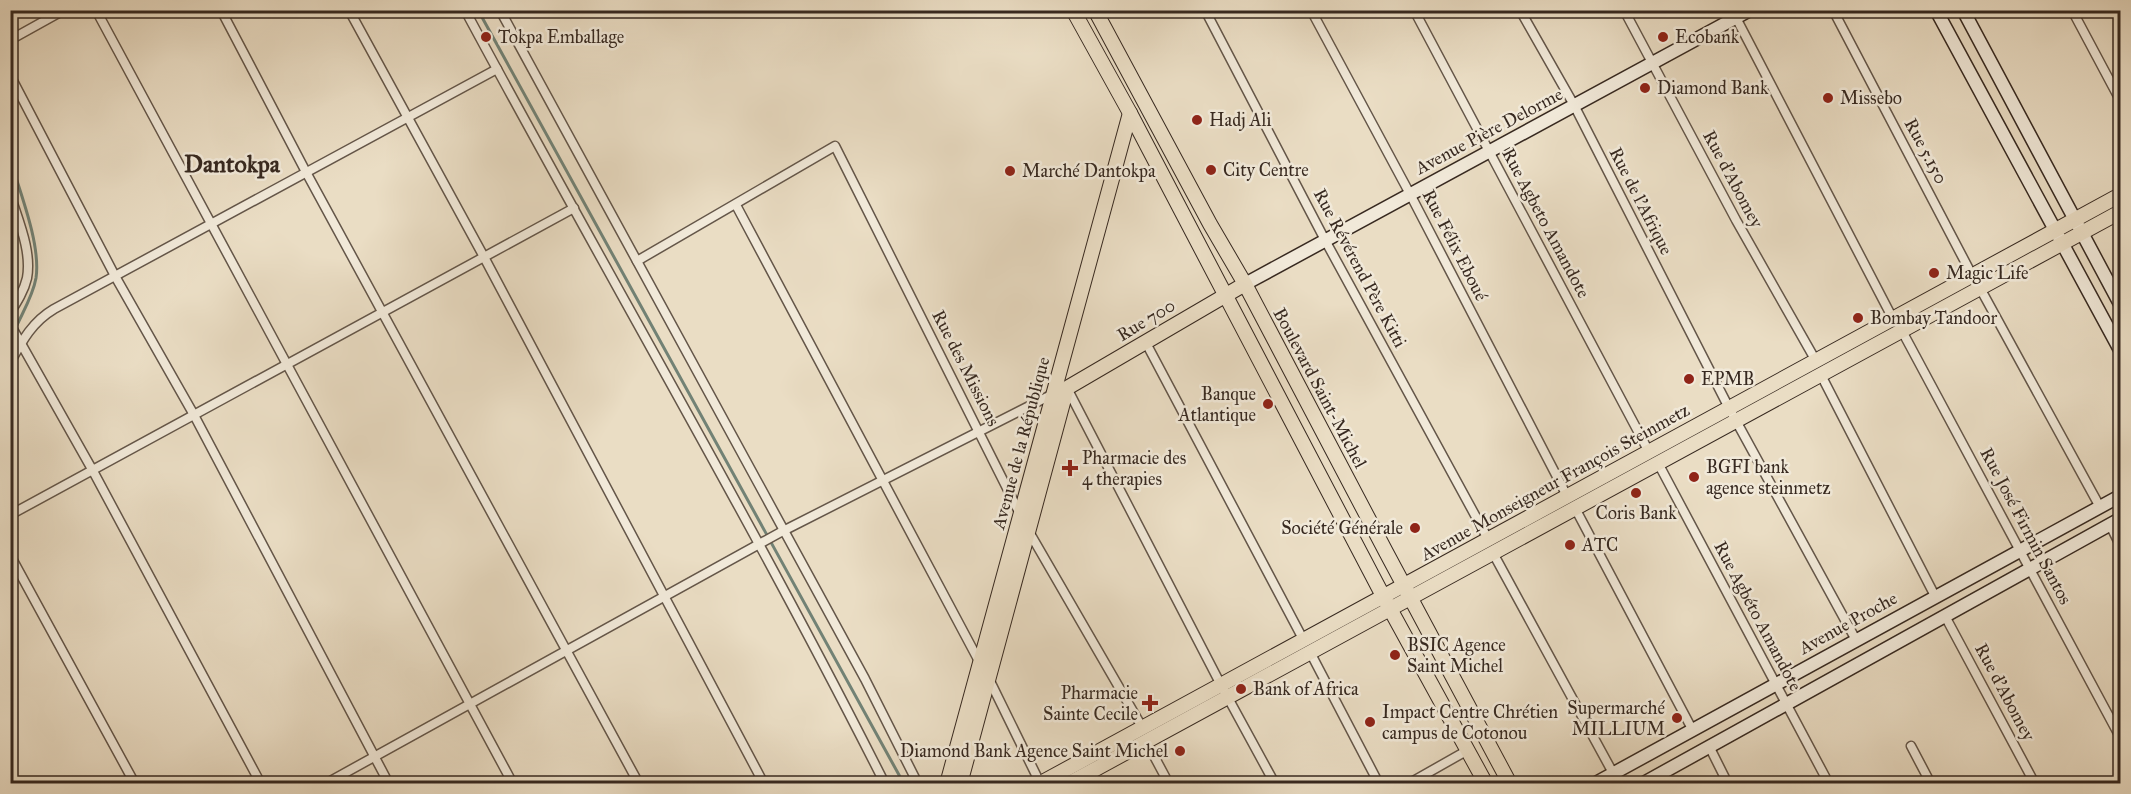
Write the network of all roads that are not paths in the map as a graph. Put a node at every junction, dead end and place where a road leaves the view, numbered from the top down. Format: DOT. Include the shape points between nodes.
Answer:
graph roads {
  1 [pos="64,10"];
  2 [pos="96,10"];
  3 [pos="221,10"];
  4 [pos="349,10"];
  5 [pos="465,10"];
  6 [pos="500,10"];
  7 [pos="1073,10"];
  8 [pos="1095,10"];
  9 [pos="1205,10"];
  10 [pos="1311,10"];
  11 [pos="1414,10"];
  12 [pos="1521,10"];
  13 [pos="1624,10"];
  14 [pos="1750,10"];
  15 [pos="1833,10"];
  16 [pos="1936,10"];
  17 [pos="1963,10"];
  18 [pos="2072,10"];
  19 [pos="1734,14"];
  20 [pos="10,40"];
  21 [pos="1653,63"];
  22 [pos="497,69"];
  23 [pos="10,75"];
  24 [pos="2121,100"];
  25 [pos="1574,105"];
  26 [pos="1130,112"];
  27 [pos="408,118"];
  28 [pos="1490,151"];
  29 [pos="306,172"];
  30 [pos="10,194"];
  31 [pos="1410,194"];
  32 [pos="2121,195"];
  33 [pos="736,205"];
  34 [pos="574,208"];
  35 [pos="2121,212"];
  36 [pos="2075,219"];
  37 [pos="210,224"];
  38 [pos="2055,230"];
  39 [pos="2082,233"];
  40 [pos="1325,240"];
  41 [pos="2063,243"];
  42 [pos="484,257"];
  43 [pos="637,261"];
  44 [pos="1972,275"];
  45 [pos="114,276"];
  46 [pos="1245,284"];
  47 [pos="1980,288"];
  48 [pos="1224,295"];
  49 [pos="2121,304"];
  50 [pos="383,312"];
  51 [pos="10,313"];
  52 [pos="1893,318"];
  53 [pos="10,324"];
  54 [pos="1902,330"];
  55 [pos="1145,341"];
  56 [pos="20,342"];
  57 [pos="2121,350"];
  58 [pos="1816,361"];
  59 [pos="10,363"];
  60 [pos="287,365"];
  61 [pos="1821,375"];
  62 [pos="1067,388"];
  63 [pos="1053,395"];
  64 [pos="1729,408"];
  65 [pos="194,415"];
  66 [pos="1736,421"];
  67 [pos="980,431"];
  68 [pos="1649,452"];
  69 [pos="1658,463"];
  70 [pos="93,471"];
  71 [pos="884,480"];
  72 [pos="1567,496"];
  73 [pos="2121,496"];
  74 [pos="2100,507"];
  75 [pos="1575,508"];
  76 [pos="10,515"];
  77 [pos="1020,515"];
  78 [pos="2115,522"];
  79 [pos="1028,531"];
  80 [pos="783,532"];
  81 [pos="1488,539"];
  82 [pos="762,543"];
  83 [pos="2121,544"];
  84 [pos="2020,550"];
  85 [pos="1493,553"];
  86 [pos="10,555"];
  87 [pos="2030,569"];
  88 [pos="1406,592"];
  89 [pos="1935,596"];
  90 [pos="664,597"];
  91 [pos="1387,602"];
  92 [pos="1946,616"];
  93 [pos="1856,640"];
  94 [pos="1307,646"];
  95 [pos="566,651"];
  96 [pos="980,662"];
  97 [pos="988,679"];
  98 [pos="1776,684"];
  99 [pos="1224,691"];
  100 [pos="470,703"];
  101 [pos="1787,704"];
  102 [pos="1692,729"];
  103 [pos="1144,734"];
  104 [pos="2121,737"];
  105 [pos="1709,746"];
  106 [pos="1911,746"];
  107 [pos="1468,750"];
  108 [pos="375,756"];
  109 [pos="1616,778"];
  110 [pos="135,783"];
  111 [pos="261,783"];
  112 [pos="325,783"];
  113 [pos="389,783"];
  114 [pos="513,783"];
  115 [pos="639,783"];
  116 [pos="764,783"];
  117 [pos="885,783"];
  118 [pos="918,783"];
  119 [pos="947,783"];
  120 [pos="960,783"];
  121 [pos="1040,783"];
  122 [pos="1068,783"];
  123 [pos="1169,783"];
  124 [pos="1275,783"];
  125 [pos="1379,783"];
  126 [pos="1408,783"];
  127 [pos="1486,783"];
  128 [pos="1510,783"];
  129 [pos="1594,783"];
  130 [pos="1642,783"];
  131 [pos="1728,783"];
  132 [pos="1829,783"];
  133 [pos="1932,783"];
  134 [pos="2036,783"];
  1 -- 20 [label="street"];
  2 -- 37 [label="street"];
  3 -- 29 [label="street"];
  4 -- 27 [label="street"];
  5 -- 22 [label="street"];
  6 -- 43 [label="street"];
  7 -- 26 [label="main road"];
  8 -- 46 [label="main road, Boulevard Saint-Michel"];
  9 -- 40 [label="street, Rue Révérend Père Kitti"];
  10 -- 31 [label="street, Rue Félix Eboué"];
  11 -- 28 [label="street, Rue Agbeto Amandote"];
  12 -- 25 [label="street, Rue de l'Afrique"];
  13 -- 21 [label="street, Rue d'Abomey"];
  14 -- 19 [label="main road, Avenue Pière Delorme"];
  15 -- 44 [label="street, Rue 5.150"];
  16 -- 38 [label="main road"];
  17 -- 36 [label="main road"];
  18 -- 24 [label="street"];
  19 -- 21 [label="main road, Avenue Pière Delorme"];
  19 -- 52 [label="street"];
  21 -- 25 [label="main road, Avenue Pière Delorme"];
  21 -- 58 [label="street, Rue d'Abomey"];
  22 -- 27 [label="street"];
  22 -- 34 [label="street"];
  23 -- 45 [label="street"];
  25 -- 28 [label="main road, Avenue Pière Delorme"];
  25 -- 64 [label="street, Rue de l'Afrique"];
  26 -- 48 [label="main road"];
  26 -- 63 [label="main road, Avenue de la République"];
  27 -- 29 [label="street"];
  27 -- 42 [label="street"];
  28 -- 31 [label="main road, Avenue Pière Delorme"];
  28 -- 68 [label="street, Rue Agbeto Amandote"];
  29 -- 37 [label="street"];
  29 -- 50 [label="street"];
  30 -- 51 [label="street" via="27,252 27,277"];
  31 -- 40 [label="main road, Avenue Pière Delorme"];
  31 -- 72 [label="street, Rue Félix Eboué"];
  32 -- 36 [label="main road, Avenue Monseigneur François Steinmetz"];
  33 -- 43 [label="street"];
  33 -- 67 [label="street, Rue des Missions" via="835,146"];
  33 -- 71 [label="street"];
  34 -- 42 [label="street"];
  34 -- 82 [label="street"];
  35 -- 39 [label="main road, Avenue Monseigneur François Steinmetz"];
  36 -- 38 [label="main road, Avenue Monseigneur François Steinmetz"];
  36 -- 39 [label="main road"];
  37 -- 45 [label="street"];
  37 -- 60 [label="street"];
  38 -- 41 [label="main road"];
  38 -- 44 [label="main road, Avenue Monseigneur François Steinmetz"];
  39 -- 41 [label="main road, Avenue Monseigneur François Steinmetz"];
  39 -- 49 [label="main road"];
  40 -- 46 [label="main road, Avenue Pière Delorme"];
  40 -- 81 [label="street, Rue Révérend Père Kitti"];
  41 -- 47 [label="main road, Avenue Monseigneur François Steinmetz"];
  41 -- 57 [label="main road"];
  42 -- 50 [label="street"];
  42 -- 90 [label="street"];
  43 -- 80 [label="street"];
  44 -- 52 [label="main road, Avenue Monseigneur François Steinmetz"];
  45 -- 56 [label="street" via="44,315"];
  45 -- 65 [label="street"];
  46 -- 48 [label="main road, Rue 700"];
  46 -- 88 [label="main road, Boulevard Saint-Michel"];
  47 -- 54 [label="main road, Avenue Monseigneur François Steinmetz"];
  47 -- 74 [label="street"];
  48 -- 55 [label="main road, Rue 700"];
  48 -- 91 [label="main road"];
  50 -- 60 [label="street"];
  50 -- 95 [label="street"];
  52 -- 58 [label="main road, Avenue Monseigneur François Steinmetz"];
  53 -- 56 [label="street"];
  54 -- 61 [label="main road, Avenue Monseigneur François Steinmetz"];
  54 -- 84 [label="street, Rue José Firmin Santos"];
  55 -- 62 [label="main road, Rue 700"];
  55 -- 94 [label="street"];
  56 -- 59 [label="street"];
  56 -- 70 [label="street"];
  58 -- 64 [label="main road, Avenue Monseigneur François Steinmetz"];
  60 -- 65 [label="street"];
  60 -- 100 [label="street"];
  61 -- 66 [label="main road, Avenue Monseigneur François Steinmetz"];
  61 -- 89 [label="street"];
  62 -- 63 [label="street"];
  62 -- 79 [label="main road, Avenue de la République"];
  62 -- 99 [label="street"];
  63 -- 67 [label="street"];
  63 -- 77 [label="main road, Avenue de la République"];
  64 -- 66 [label="street, Rue de l'Afrique"];
  64 -- 68 [label="main road, Avenue Monseigneur François Steinmetz"];
  65 -- 70 [label="street"];
  65 -- 108 [label="street"];
  66 -- 69 [label="main road, Avenue Monseigneur François Steinmetz"];
  66 -- 93 [label="street, Rue de l'Afrique"];
  67 -- 71 [label="street"];
  67 -- 77 [label="street, Rue des Missions"];
  68 -- 72 [label="main road, Avenue Monseigneur François Steinmetz"];
  69 -- 75 [label="main road, Avenue Monseigneur François Steinmetz"];
  69 -- 98 [label="street, Rue Agbéto Amandote"];
  70 -- 76 [label="street"];
  70 -- 111 [label="street"];
  71 -- 80 [label="street"];
  71 -- 96 [label="street"];
  72 -- 81 [label="main road, Avenue Monseigneur François Steinmetz"];
  73 -- 74 [label="main road, Avenue Proche"];
  74 -- 84 [label="main road, Avenue Proche"];
  75 -- 85 [label="main road, Avenue Monseigneur François Steinmetz"];
  75 -- 102 [label="street"];
  77 -- 79 [label="street, Rue des Missions"];
  77 -- 96 [label="main road, Avenue de la République"];
  78 -- 83 [label="street"];
  78 -- 87 [label="main road"];
  79 -- 97 [label="main road, Avenue de la République"];
  79 -- 103 [label="street, Rue des Missions"];
  80 -- 82 [label="street"];
  80 -- 118 [label="street"];
  81 -- 88 [label="main road, Avenue Monseigneur François Steinmetz"];
  82 -- 90 [label="street"];
  82 -- 117 [label="street"];
  84 -- 87 [label="street, Rue José Firmin Santos"];
  84 -- 89 [label="main road, Avenue Proche"];
  85 -- 88 [label="main road, Avenue Monseigneur François Steinmetz"];
  85 -- 109 [label="street"];
  86 -- 110 [label="street"];
  87 -- 92 [label="main road"];
  87 -- 104 [label="street, Rue José Firmin Santos"];
  88 -- 91 [label="main road, Avenue Monseigneur François Steinmetz"];
  88 -- 128 [label="main road, Boulevard Saint-Michel"];
  89 -- 93 [label="main road, Avenue Proche"];
  90 -- 95 [label="street"];
  90 -- 116 [label="street"];
  91 -- 94 [label="main road, Avenue Monseigneur François Steinmetz"];
  91 -- 107 [label="main road"];
  92 -- 101 [label="main road"];
  92 -- 134 [label="street, Rue d'Abomey"];
  93 -- 98 [label="main road, Avenue Proche"];
  94 -- 99 [label="main road, Avenue Monseigneur François Steinmetz"];
  94 -- 125 [label="street"];
  95 -- 100 [label="street"];
  95 -- 115 [label="street"];
  96 -- 97 [label="street"];
  96 -- 119 [label="main road, Avenue de la République"];
  97 -- 120 [label="main road, Avenue de la République"];
  97 -- 121 [label="street"];
  98 -- 101 [label="street, Rue Agbéto Amandote"];
  98 -- 102 [label="main road, Avenue Proche"];
  99 -- 103 [label="main road, Avenue Monseigneur François Steinmetz"];
  99 -- 124 [label="street"];
  100 -- 108 [label="street"];
  100 -- 114 [label="street"];
  101 -- 105 [label="main road"];
  101 -- 132 [label="street, Rue Agbéto Amandote"];
  102 -- 109 [label="main road, Avenue Proche"];
  103 -- 121 [label="main road, Avenue Monseigneur François Steinmetz"];
  103 -- 122 [label="main road, Avenue Monseigneur François Steinmetz"];
  103 -- 123 [label="street, Rue des Missions"];
  105 -- 130 [label="main road"];
  105 -- 131 [label="street"];
  106 -- 133 [label="street"];
  107 -- 126 [label="street"];
  107 -- 127 [label="main road"];
  108 -- 112 [label="street"];
  108 -- 113 [label="street"];
  109 -- 129 [label="main road, Avenue Proche"];
}
